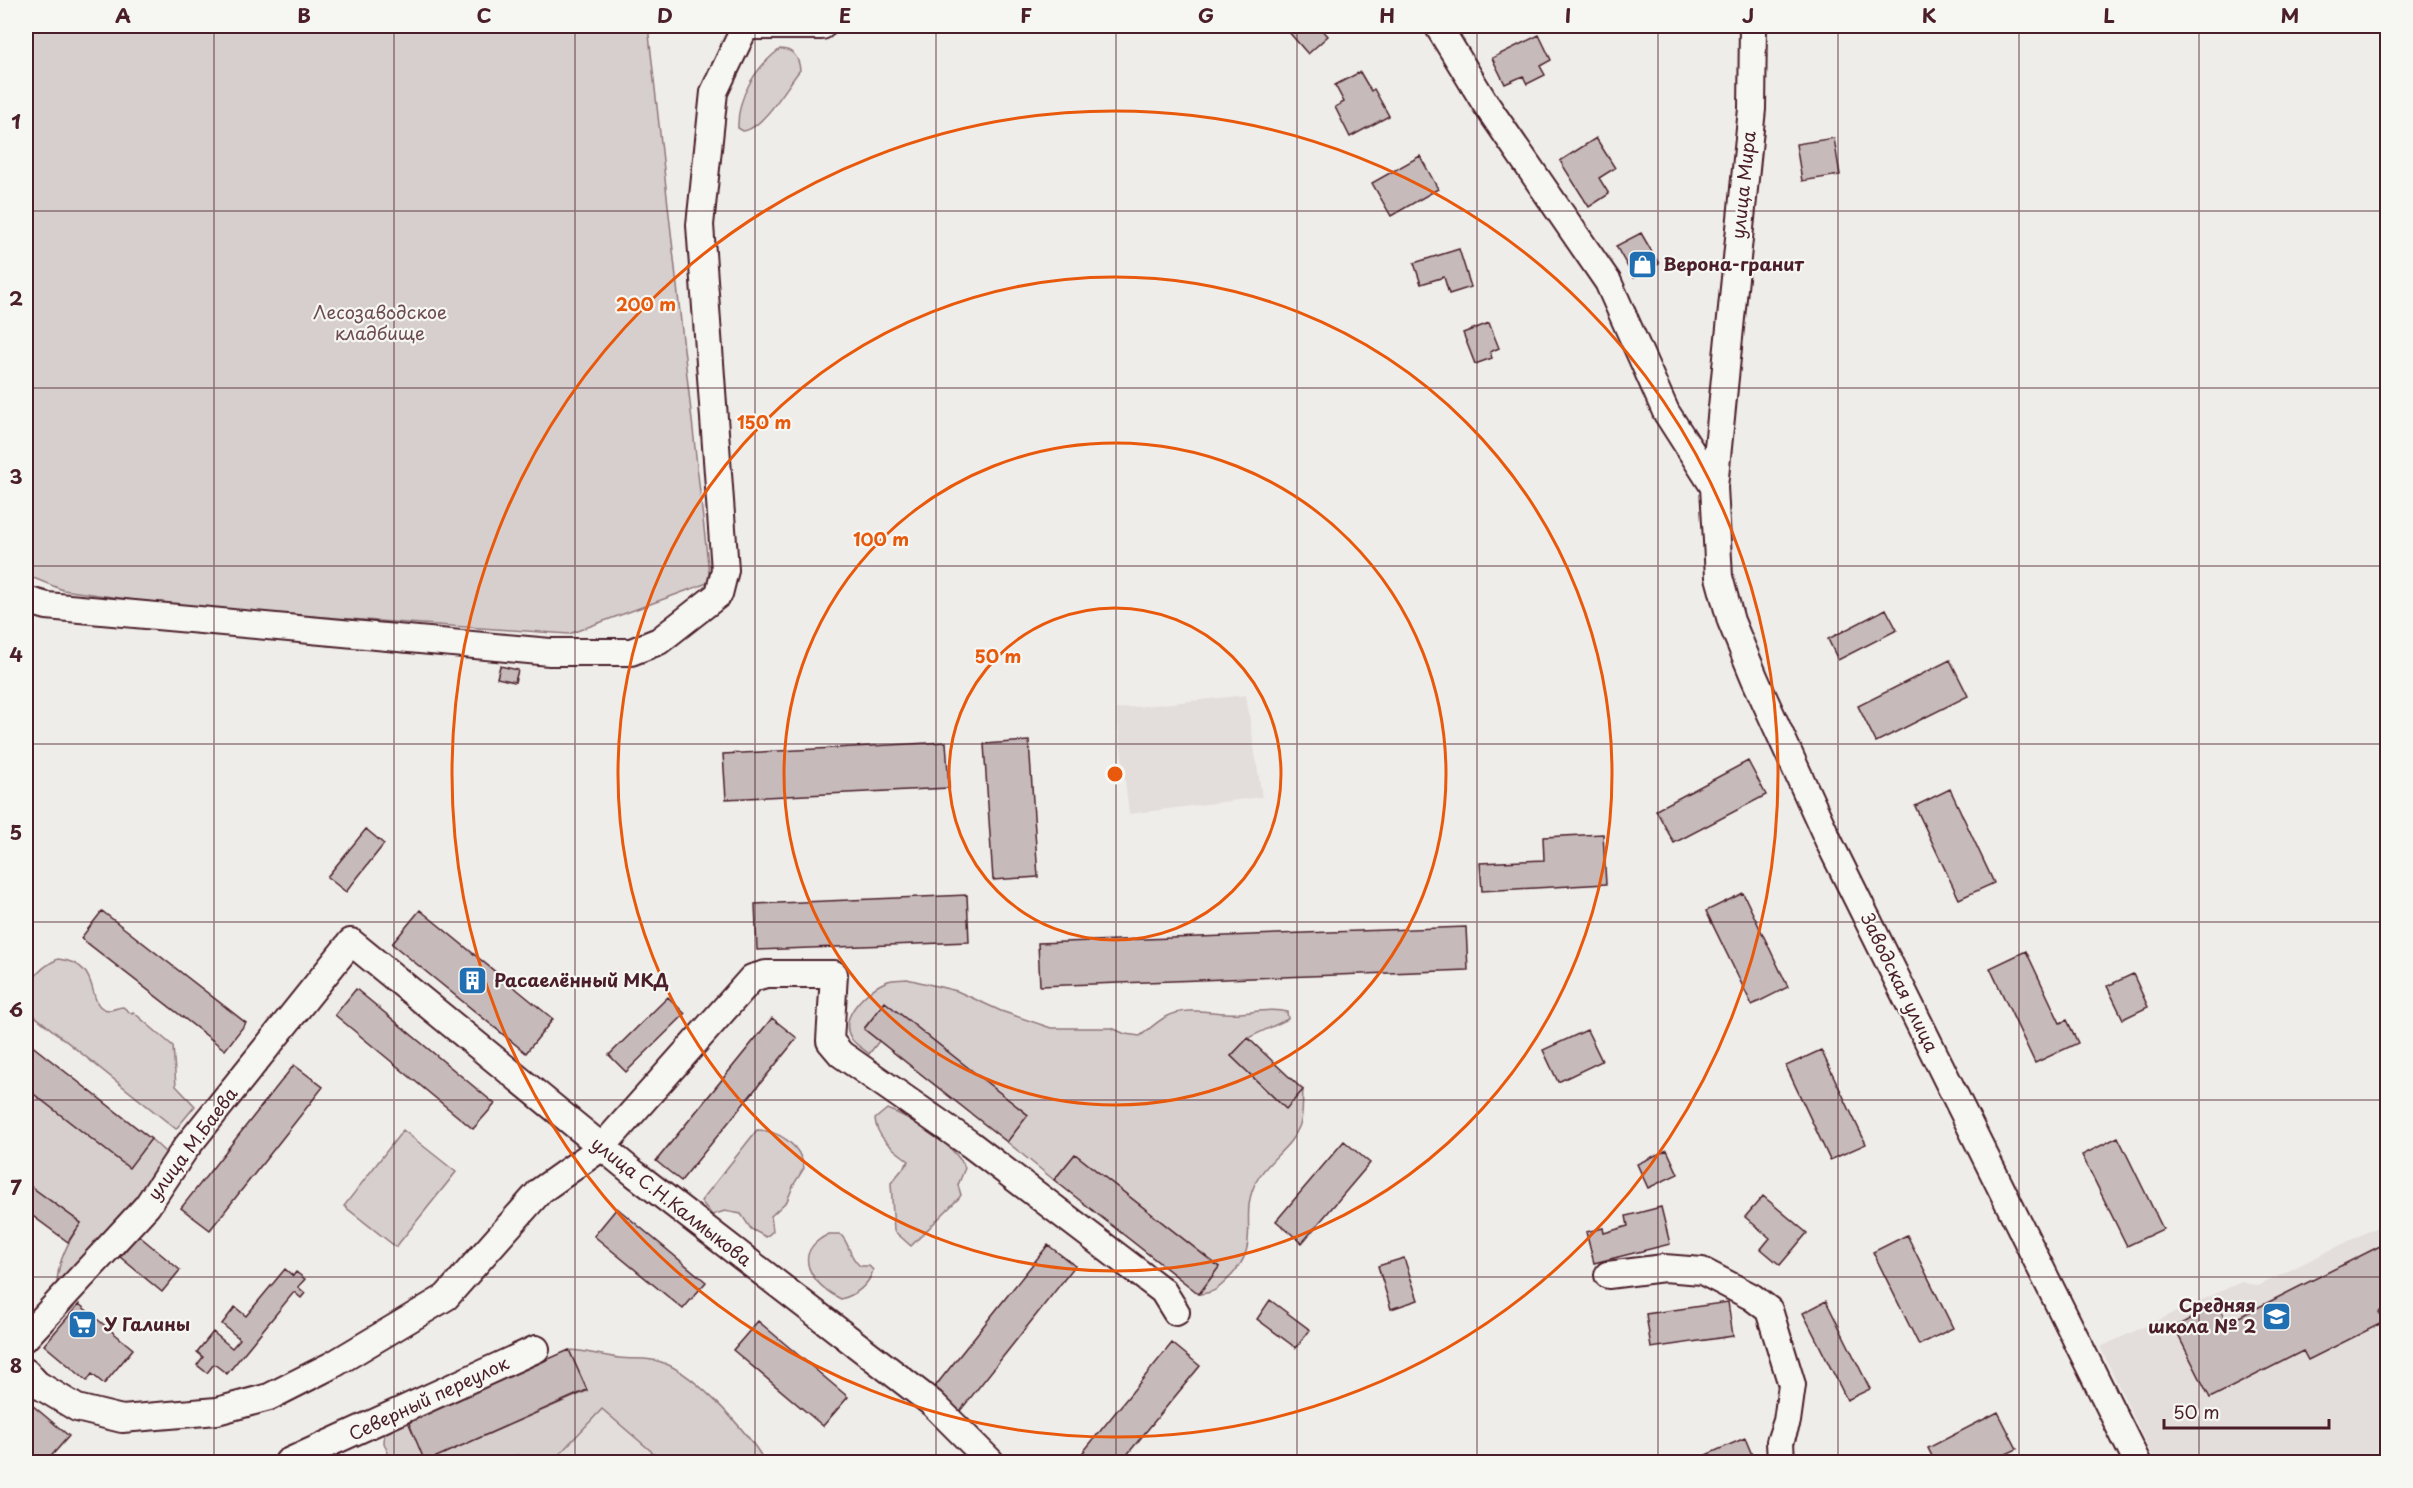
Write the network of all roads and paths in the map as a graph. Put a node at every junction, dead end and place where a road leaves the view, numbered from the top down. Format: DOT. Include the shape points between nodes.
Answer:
graph roads {
  1 [pos="745,26"];
  2 [pos="821,26"];
  3 [pos="1438,26"];
  4 [pos="1753,26"];
  5 [pos="1714,487"];
  6 [pos="26,600"];
  7 [pos="351,942"];
  8 [pos="602,1147"];
  9 [pos="1608,1275"];
  10 [pos="1176,1312"];
  11 [pos="26,1337"];
  12 [pos="536,1348"];
  13 [pos="26,1372"];
  14 [pos="288,1462"];
  15 [pos="991,1462"];
  16 [pos="1781,1462"];
  17 [pos="2137,1462"];
  1 -- 2 [label="street"];
  1 -- 6 [label="street" via="714,92 700,225 724,570 719,594 660,641 631,652 550,652 423,642 47,606"];
  3 -- 5 [label="street" via="1485,103 1608,282 1666,412"];
  4 -- 5 [label="street, улица Мира" via="1752,109"];
  5 -- 17 [label="street, Заводская улица" via="1719,577 1731,621 1772,719 1830,844"];
  7 -- 8 [label="street, улица С.Н.Калмыкова"];
  7 -- 11 [label="street, улица М.Баева" via="185,1149 147,1206"];
  8 -- 10 [label="street" via="752,978 766,974 834,974 830,1041 841,1054 970,1144 1162,1291"];
  8 -- 13 [label="street" via="540,1191 446,1296 334,1364 269,1397 217,1411 122,1419 77,1408"];
  8 -- 15 [label="street, улица С.Н.Калмыкова" via="932,1403"];
  9 -- 16 [label="street" via="1664,1268 1702,1271 1769,1310 1792,1385 1780,1442"];
  12 -- 14 [label="street, Северный переулок"];
}
